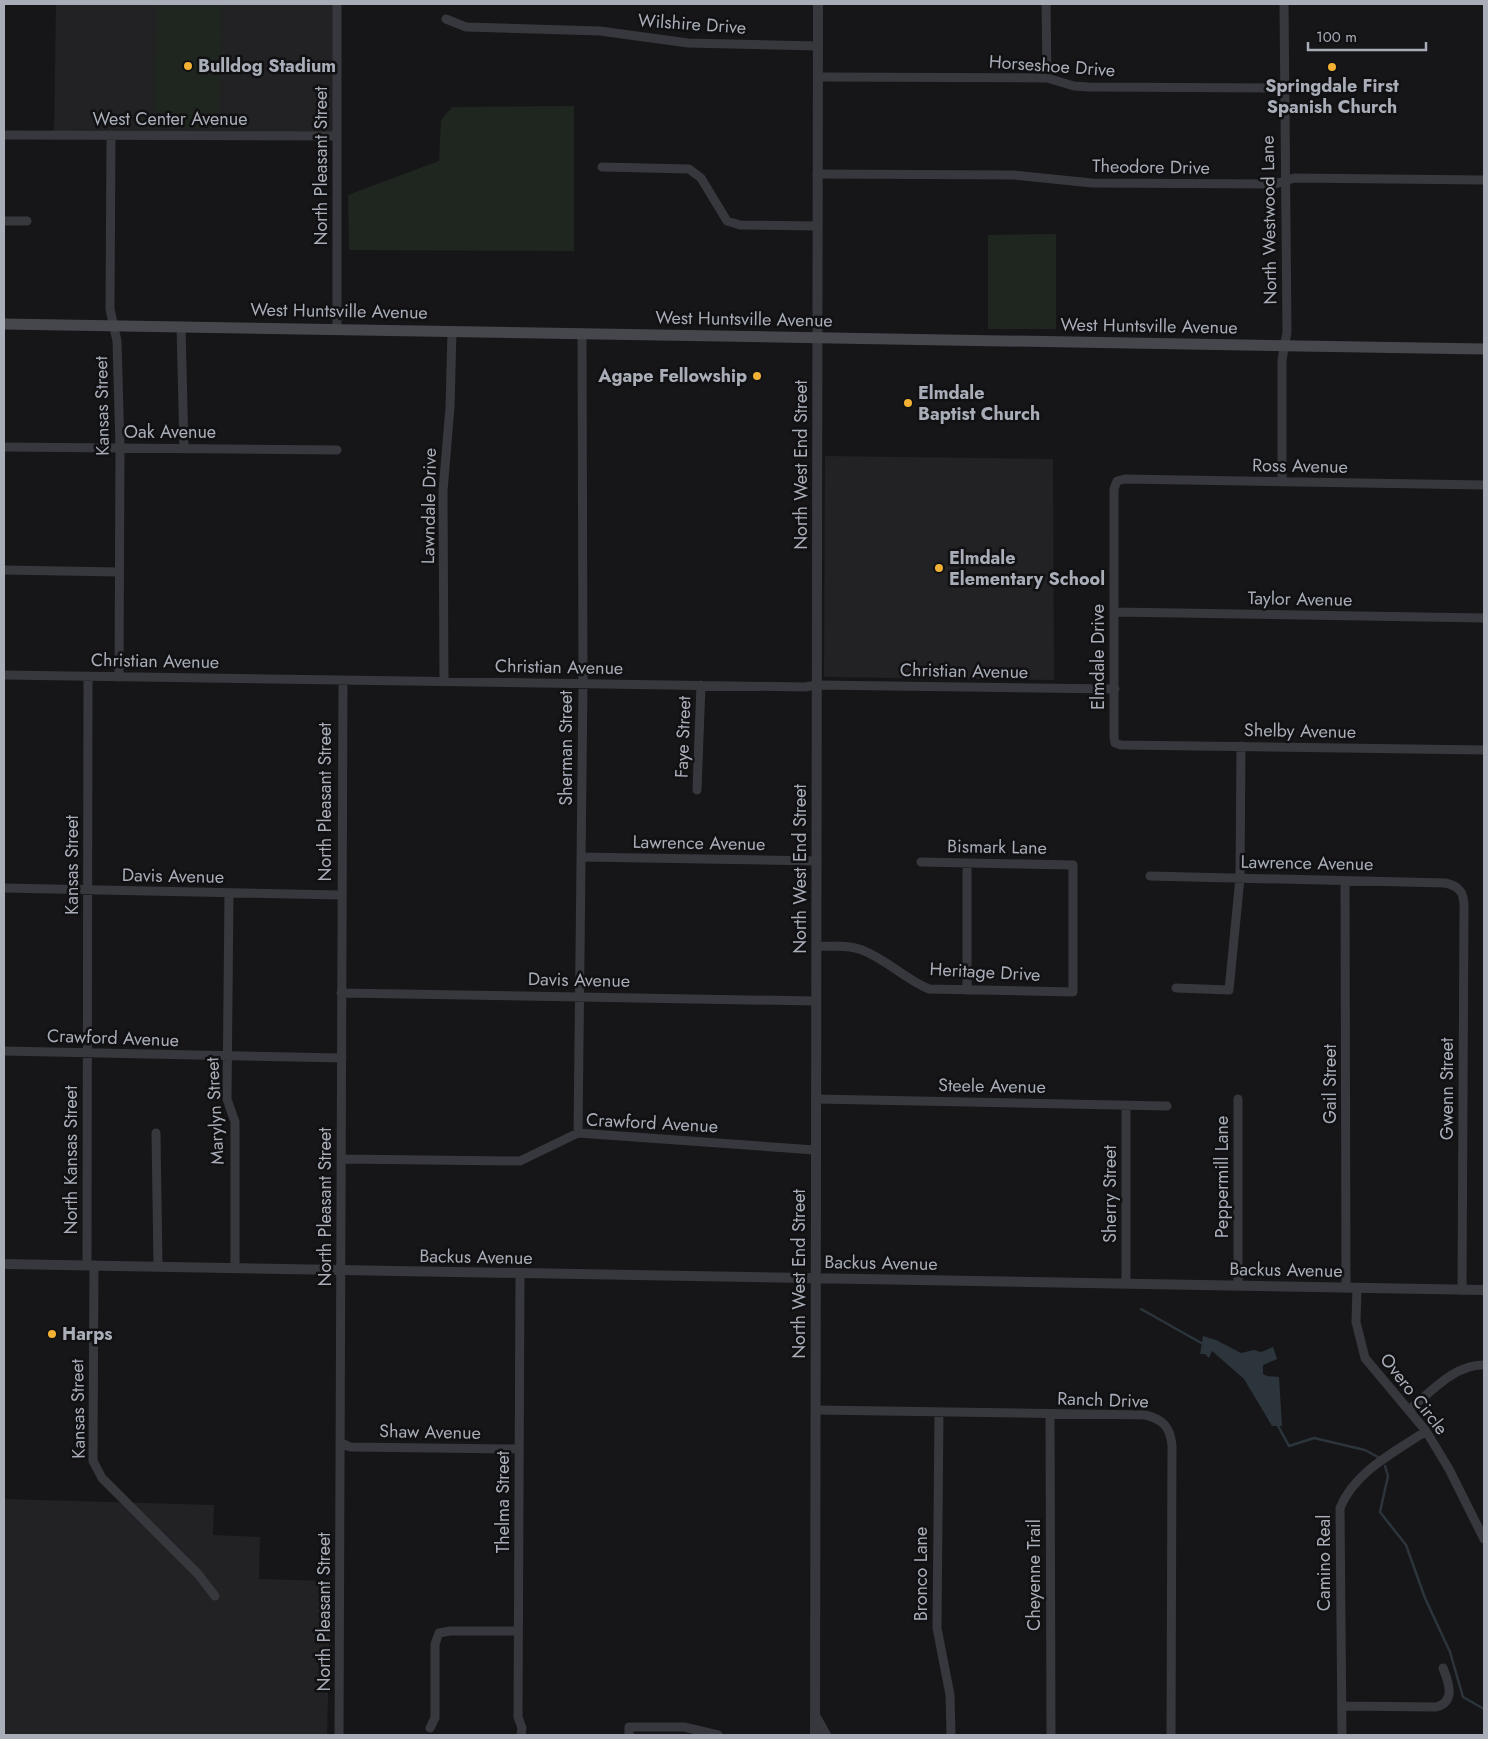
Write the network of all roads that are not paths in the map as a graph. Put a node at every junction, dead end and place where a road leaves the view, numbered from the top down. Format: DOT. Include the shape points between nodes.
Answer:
graph roads {
  1 [pos="337,4"];
  2 [pos="818,4"];
  3 [pos="1046,4"];
  4 [pos="1284,4"];
  5 [pos="446,19"];
  6 [pos="818,46"];
  7 [pos="818,77"];
  8 [pos="1046,78"];
  9 [pos="1283,88"];
  10 [pos="4,135"];
  11 [pos="111,135"];
  12 [pos="335,136"];
  13 [pos="602,167"];
  14 [pos="817,174"];
  15 [pos="1484,180"];
  16 [pos="1284,181"];
  17 [pos="4,221"];
  18 [pos="27,221"];
  19 [pos="817,226"];
  20 [pos="4,324"];
  21 [pos="114,325"];
  22 [pos="181,326"];
  23 [pos="337,328"];
  24 [pos="452,331"];
  25 [pos="582,333"];
  26 [pos="817,338"];
  27 [pos="1285,345"];
  28 [pos="1484,348"];
  29 [pos="4,447"];
  30 [pos="120,448"];
  31 [pos="184,448"];
  32 [pos="337,450"];
  33 [pos="1117,481"];
  34 [pos="1282,482"];
  35 [pos="1484,485"];
  36 [pos="4,570"];
  37 [pos="119,572"];
  38 [pos="1114,612"];
  39 [pos="1484,618"];
  40 [pos="4,675"];
  41 [pos="88,676"];
  42 [pos="119,677"];
  43 [pos="342,680"];
  44 [pos="444,682"];
  45 [pos="583,683"];
  46 [pos="701,685"];
  47 [pos="817,685"];
  48 [pos="1114,689"];
  49 [pos="1115,743"];
  50 [pos="1241,746"];
  51 [pos="1484,750"];
  52 [pos="698,790"];
  53 [pos="581,857"];
  54 [pos="817,861"];
  55 [pos="921,862"];
  56 [pos="967,863"];
  57 [pos="1150,876"];
  58 [pos="1240,878"];
  59 [pos="1346,881"];
  60 [pos="4,888"];
  61 [pos="88,890"];
  62 [pos="1461,890"];
  63 [pos="229,893"];
  64 [pos="341,895"];
  65 [pos="816,946"];
  66 [pos="1176,988"];
  67 [pos="967,990"];
  68 [pos="1073,992"];
  69 [pos="341,993"];
  70 [pos="580,996"];
  71 [pos="816,1001"];
  72 [pos="4,1051"];
  73 [pos="88,1054"];
  74 [pos="228,1058"];
  75 [pos="342,1058"];
  76 [pos="816,1099"];
  77 [pos="1238,1099"];
  78 [pos="1126,1105"];
  79 [pos="1167,1106"];
  80 [pos="156,1133"];
  81 [pos="578,1133"];
  82 [pos="815,1150"];
  83 [pos="342,1159"];
  84 [pos="4,1264"];
  85 [pos="91,1265"];
  86 [pos="158,1266"];
  87 [pos="235,1267"];
  88 [pos="340,1270"];
  89 [pos="520,1274"];
  90 [pos="816,1278"];
  91 [pos="1126,1283"];
  92 [pos="1238,1285"];
  93 [pos="1352,1288"];
  94 [pos="1462,1290"];
  95 [pos="1484,1290"];
  96 [pos="1484,1365"];
  97 [pos="1410,1409"];
  98 [pos="816,1410"];
  99 [pos="939,1412"];
  100 [pos="1050,1414"];
  101 [pos="1426,1431"];
  102 [pos="340,1442"];
  103 [pos="519,1449"];
  104 [pos="1484,1539"];
  105 [pos="215,1596"];
  106 [pos="518,1632"];
  107 [pos="1443,1668"];
  108 [pos="1342,1706"];
  109 [pos="815,1714"];
  110 [pos="430,1728"];
  111 [pos="629,1731"];
  112 [pos="522,1732"];
  113 [pos="339,1735"];
  114 [pos="718,1735"];
  115 [pos="815,1735"];
  116 [pos="826,1735"];
  117 [pos="951,1735"];
  118 [pos="1051,1735"];
  119 [pos="1171,1735"];
  120 [pos="1342,1735"];
  1 -- 12 [label="street, North Pleasant Street"];
  2 -- 6 [label="street, North West End Street"];
  3 -- 8 [label="street"];
  4 -- 9 [label="street, North Westwood Lane"];
  5 -- 6 [label="street, Wilshire Drive" via="466,28 600,31 688,43"];
  6 -- 7 [label="street, North West End Street"];
  7 -- 8 [label="street, Horseshoe Drive"];
  7 -- 14 [label="street, North West End Street"];
  8 -- 9 [label="street, Horseshoe Drive" via="1074,86"];
  9 -- 16 [label="street, North Westwood Lane"];
  10 -- 11 [label="street, West Center Avenue"];
  11 -- 12 [label="street, West Center Avenue"];
  11 -- 21 [label="street, Kansas Street" via="110,309"];
  12 -- 23 [label="street, North Pleasant Street"];
  13 -- 19 [label="street" via="689,169 701,178 726,221 740,225"];
  14 -- 16 [label="street, Theodore Drive" via="1014,174 1092,184 1275,184"];
  14 -- 19 [label="street, North West End Street"];
  15 -- 16 [label="street, Theodore Drive" via="1294,178"];
  16 -- 27 [label="street, North Westwood Lane"];
  17 -- 18 [label="street"];
  19 -- 26 [label="street, North West End Street"];
  20 -- 21 [label="main road, West Huntsville Avenue"];
  21 -- 22 [label="main road, West Huntsville Avenue"];
  21 -- 30 [label="street, Kansas Street"];
  22 -- 23 [label="main road, West Huntsville Avenue"];
  22 -- 31 [label="street"];
  23 -- 24 [label="main road, West Huntsville Avenue"];
  24 -- 25 [label="main road, West Huntsville Avenue"];
  24 -- 44 [label="street, Lawndale Drive" via="444,491"];
  25 -- 26 [label="main road, West Huntsville Avenue"];
  25 -- 45 [label="street, Sherman Street"];
  26 -- 27 [label="main road, West Huntsville Avenue"];
  26 -- 47 [label="street, North West End Street"];
  27 -- 28 [label="main road, West Huntsville Avenue"];
  27 -- 34 [label="street, North Westwood Lane" via="1282,360"];
  29 -- 30 [label="street, Oak Avenue"];
  30 -- 31 [label="street, Oak Avenue"];
  30 -- 37 [label="street, Kansas Street"];
  31 -- 32 [label="street, Oak Avenue"];
  33 -- 34 [label="street, Ross Avenue"];
  33 -- 38 [label="street, Elmdale Drive" via="1114,489"];
  34 -- 35 [label="street, Ross Avenue"];
  36 -- 37 [label="street"];
  37 -- 42 [label="street, Kansas Street"];
  38 -- 39 [label="street, Taylor Avenue"];
  38 -- 48 [label="street, Elmdale Drive"];
  40 -- 41 [label="street, Christian Avenue"];
  41 -- 42 [label="street, Christian Avenue"];
  41 -- 61 [label="street, Kansas Street"];
  42 -- 43 [label="street, Christian Avenue"];
  43 -- 44 [label="street, Christian Avenue"];
  43 -- 64 [label="street, North Pleasant Street"];
  44 -- 45 [label="street, Christian Avenue"];
  45 -- 46 [label="street, Christian Avenue"];
  45 -- 53 [label="street, Sherman Street"];
  46 -- 47 [label="street, Christian Avenue"];
  46 -- 52 [label="street, Faye Street"];
  47 -- 48 [label="street, Christian Avenue"];
  47 -- 54 [label="street, North West End Street"];
  48 -- 49 [label="street, Elmdale Drive"];
  49 -- 50 [label="street, Shelby Avenue"];
  50 -- 51 [label="street, Shelby Avenue"];
  50 -- 58 [label="street"];
  53 -- 54 [label="street, Lawrence Avenue"];
  53 -- 70 [label="street, Sherman Street"];
  54 -- 65 [label="street, North West End Street"];
  55 -- 56 [label="street, Bismark Lane"];
  56 -- 67 [label="street"];
  56 -- 68 [label="street, Bismark Lane" via="1073,865"];
  57 -- 58 [label="street, Lawrence Avenue"];
  58 -- 59 [label="street, Lawrence Avenue"];
  58 -- 66 [label="street" via="1230,990"];
  59 -- 62 [label="street, Lawrence Avenue" via="1445,883"];
  59 -- 93 [label="street, Gail Street"];
  60 -- 61 [label="street, Davis Avenue"];
  61 -- 63 [label="street, Davis Avenue"];
  61 -- 73 [label="street, Kansas Street"];
  62 -- 94 [label="street, Gwenn Street" via="1464,906"];
  63 -- 64 [label="street, Davis Avenue"];
  63 -- 74 [label="street, Marylyn Street"];
  64 -- 69 [label="street, North Pleasant Street"];
  65 -- 67 [label="street, Heritage Drive" via="861,949 929,989"];
  65 -- 71 [label="street, North West End Street"];
  67 -- 68 [label="street, Heritage Drive"];
  69 -- 70 [label="street, Davis Avenue"];
  69 -- 75 [label="street, North Pleasant Street"];
  70 -- 71 [label="street, Davis Avenue"];
  70 -- 81 [label="street, Sherman Street"];
  71 -- 76 [label="street, North West End Street"];
  72 -- 73 [label="street, Crawford Avenue"];
  73 -- 74 [label="street, Crawford Avenue"];
  73 -- 85 [label="street, North Kansas Street"];
  74 -- 75 [label="street, Crawford Avenue"];
  74 -- 87 [label="street, Marylyn Street" via="227,1099 235,1122"];
  75 -- 83 [label="street, North Pleasant Street"];
  76 -- 78 [label="street, Steele Avenue"];
  76 -- 82 [label="street, North West End Street"];
  77 -- 92 [label="street, Peppermill Lane"];
  78 -- 79 [label="street, Steele Avenue"];
  78 -- 91 [label="street, Sherry Street"];
  80 -- 86 [label="street"];
  81 -- 82 [label="street, Crawford Avenue"];
  81 -- 83 [label="street, Crawford Avenue" via="520,1162"];
  82 -- 90 [label="street, North West End Street"];
  83 -- 88 [label="street, North Pleasant Street"];
  84 -- 85 [label="street, Backus Avenue"];
  85 -- 86 [label="street, Backus Avenue"];
  85 -- 105 [label="street, Kansas Street" via="93,1461 102,1478 198,1574"];
  86 -- 87 [label="street, Backus Avenue"];
  87 -- 88 [label="street, Backus Avenue"];
  88 -- 89 [label="street, Backus Avenue"];
  88 -- 102 [label="street, North Pleasant Street"];
  89 -- 90 [label="street, Backus Avenue"];
  89 -- 103 [label="street, Thelma Street"];
  90 -- 91 [label="street, Backus Avenue"];
  90 -- 98 [label="street, North West End Street"];
  91 -- 92 [label="street, Backus Avenue"];
  92 -- 93 [label="street, Backus Avenue"];
  93 -- 94 [label="street, Backus Avenue"];
  93 -- 97 [label="street, Overo Circle" via="1365,1358"];
  94 -- 95 [label="street, Backus Avenue"];
  96 -- 97 [label="street" via="1464,1368"];
  97 -- 101 [label="street, Overo Circle"];
  98 -- 99 [label="street, Ranch Drive"];
  98 -- 109 [label="street, North West End Street"];
  99 -- 100 [label="street, Ranch Drive"];
  99 -- 117 [label="street, Bronco Lane" via="937,1628 950,1695"];
  100 -- 118 [label="street, Cheyenne Trail"];
  100 -- 119 [label="street, Ranch Drive" via="1145,1415 1160,1421 1170,1433"];
  101 -- 104 [label="street, Overo Circle"];
  101 -- 108 [label="street, Camino Real" via="1363,1475 1349,1490 1340,1508"];
  102 -- 103 [label="street, Shaw Avenue" via="350,1447"];
  102 -- 113 [label="street, North Pleasant Street"];
  103 -- 106 [label="street, Thelma Street"];
  106 -- 110 [label="street" via="439,1633 435,1644 435,1718"];
  106 -- 112 [label="street, Thelma Street" via="518,1717"];
  107 -- 108 [label="street" via="1450,1687 1449,1699 1444,1705"];
  108 -- 120 [label="street, Camino Real"];
  109 -- 115 [label="street, North West End Street"];
  109 -- 116 [label="street"];
  111 -- 114 [label="street" via="684,1727"];
}
